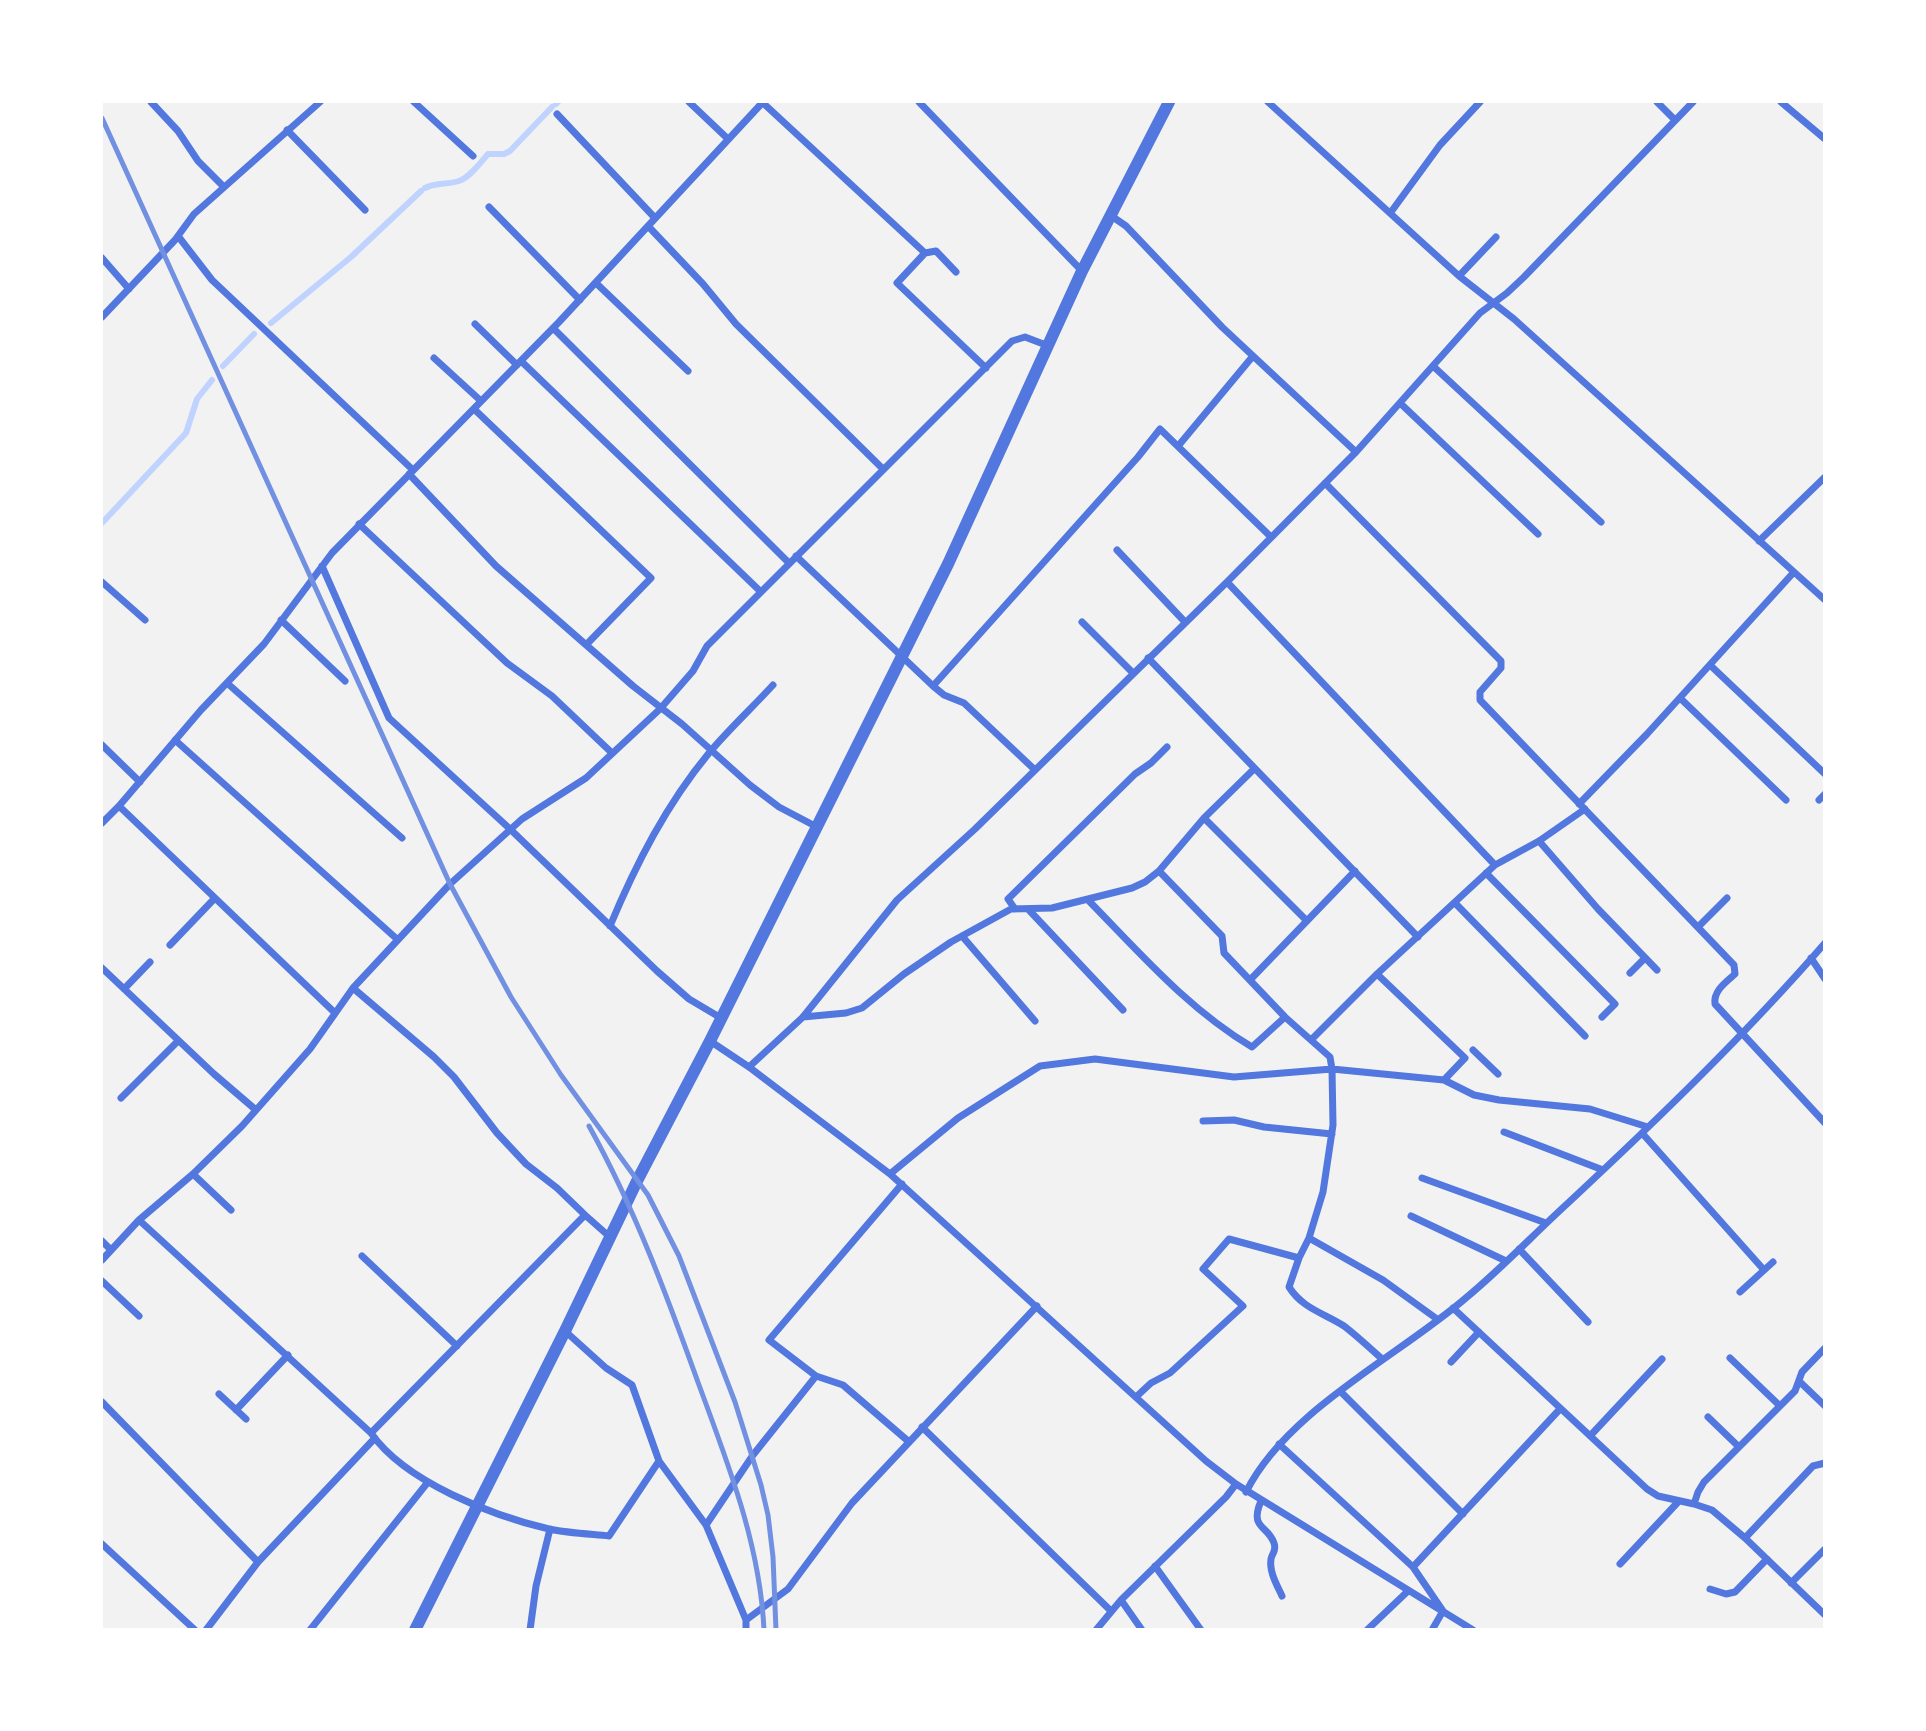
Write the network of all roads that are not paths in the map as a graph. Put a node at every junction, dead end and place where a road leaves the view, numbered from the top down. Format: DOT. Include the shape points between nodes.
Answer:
graph roads {
  1 [pos="151,102"];
  2 [pos="320,102"];
  3 [pos="414,102"];
  4 [pos="689,102"];
  5 [pos="762,102"];
  6 [pos="919,102"];
  7 [pos="1169,102"];
  8 [pos="1268,102"];
  9 [pos="1480,102"];
  10 [pos="1657,102"];
  11 [pos="1693,102"];
  12 [pos="1781,102"];
  13 [pos="557,114"];
  14 [pos="1675,120"];
  15 [pos="288,130"];
  16 [pos="728,139"];
  17 [pos="1825,139"];
  18 [pos="473,156"];
  19 [pos="223,186"];
  20 [pos="489,207"];
  21 [pos="365,210"];
  22 [pos="1391,212"];
  23 [pos="1110,215"];
  24 [pos="655,218"];
  25 [pos="648,226"];
  26 [pos="178,236"];
  27 [pos="1496,237"];
  28 [pos="925,253"];
  29 [pos="102,258"];
  30 [pos="1082,271"];
  31 [pos="956,272"];
  32 [pos="1459,276"];
  33 [pos="596,283"];
  34 [pos="129,289"];
  35 [pos="580,300"];
  36 [pos="1493,303"];
  37 [pos="102,317"];
  38 [pos="475,324"];
  39 [pos="553,328"];
  40 [pos="1046,345"];
  41 [pos="1253,356"];
  42 [pos="434,358"];
  43 [pos="519,363"];
  44 [pos="1433,366"];
  45 [pos="986,368"];
  46 [pos="688,371"];
  47 [pos="481,401"];
  48 [pos="1400,402"];
  49 [pos="474,409"];
  50 [pos="1179,445"];
  51 [pos="1356,452"];
  52 [pos="883,469"];
  53 [pos="411,472"];
  54 [pos="1825,477"];
  55 [pos="1325,482"];
  56 [pos="1601,522"];
  57 [pos="359,524"];
  58 [pos="1538,534"];
  59 [pos="1271,537"];
  60 [pos="1759,541"];
  61 [pos="1117,550"];
  62 [pos="796,556"];
  63 [pos="789,563"];
  64 [pos="322,566"];
  65 [pos="1794,572"];
  66 [pos="102,582"];
  67 [pos="1227,582"];
  68 [pos="761,592"];
  69 [pos="1825,600"];
  70 [pos="145,620"];
  71 [pos="281,620"];
  72 [pos="1082,622"];
  73 [pos="1185,622"];
  74 [pos="586,645"];
  75 [pos="903,656"];
  76 [pos="1148,658"];
  77 [pos="1710,665"];
  78 [pos="1133,673"];
  79 [pos="345,681"];
  80 [pos="227,683"];
  81 [pos="773,685"];
  82 [pos="933,686"];
  83 [pos="1680,698"];
  84 [pos="660,709"];
  85 [pos="175,740"];
  86 [pos="102,745"];
  87 [pos="1167,747"];
  88 [pos="710,751"];
  89 [pos="612,753"];
  90 [pos="1254,769"];
  91 [pos="1035,770"];
  92 [pos="1825,774"];
  93 [pos="140,782"];
  94 [pos="1786,800"];
  95 [pos="119,806"];
  96 [pos="1582,807"];
  97 [pos="1204,818"];
  98 [pos="102,823"];
  99 [pos="817,827"];
  100 [pos="510,829"];
  101 [pos="402,838"];
  102 [pos="1539,841"];
  103 [pos="1494,866"];
  104 [pos="1158,871"];
  105 [pos="1355,871"];
  106 [pos="1486,873"];
  107 [pos="215,898"];
  108 [pos="1727,898"];
  109 [pos="1088,900"];
  110 [pos="1455,903"];
  111 [pos="1015,909"];
  112 [pos="1028,909"];
  113 [pos="1307,921"];
  114 [pos="610,926"];
  115 [pos="1698,927"];
  116 [pos="962,936"];
  117 [pos="1418,937"];
  118 [pos="398,940"];
  119 [pos="1825,943"];
  120 [pos="170,945"];
  121 [pos="1645,958"];
  122 [pos="1811,958"];
  123 [pos="150,962"];
  124 [pos="102,968"];
  125 [pos="1657,970"];
  126 [pos="1630,973"];
  127 [pos="1377,974"];
  128 [pos="1825,979"];
  129 [pos="1250,980"];
  130 [pos="353,988"];
  131 [pos="124,989"];
  132 [pos="1123,1010"];
  133 [pos="334,1012"];
  134 [pos="803,1017"];
  135 [pos="1284,1017"];
  136 [pos="1602,1017"];
  137 [pos="722,1018"];
  138 [pos="1035,1021"];
  139 [pos="1742,1032"];
  140 [pos="1585,1036"];
  141 [pos="1312,1040"];
  142 [pos="178,1041"];
  143 [pos="710,1041"];
  144 [pos="1465,1058"];
  145 [pos="749,1067"];
  146 [pos="1332,1069"];
  147 [pos="1497,1074"];
  148 [pos="1444,1080"];
  149 [pos="121,1098"];
  150 [pos="256,1111"];
  151 [pos="1203,1121"];
  152 [pos="1825,1123"];
  153 [pos="1645,1130"];
  154 [pos="1504,1132"];
  155 [pos="1332,1134"];
  156 [pos="1604,1170"];
  157 [pos="193,1174"];
  158 [pos="890,1174"];
  159 [pos="1422,1178"];
  160 [pos="902,1184"];
  161 [pos="231,1210"];
  162 [pos="585,1215"];
  163 [pos="1411,1216"];
  164 [pos="139,1220"];
  165 [pos="1546,1223"];
  166 [pos="611,1238"];
  167 [pos="1309,1238"];
  168 [pos="102,1241"];
  169 [pos="1519,1249"];
  170 [pos="111,1250"];
  171 [pos="362,1256"];
  172 [pos="1299,1258"];
  173 [pos="102,1260"];
  174 [pos="1506,1261"];
  175 [pos="1773,1262"];
  176 [pos="1764,1270"];
  177 [pos="102,1281"];
  178 [pos="1740,1292"];
  179 [pos="1037,1306"];
  180 [pos="1453,1308"];
  181 [pos="139,1316"];
  182 [pos="1437,1319"];
  183 [pos="1588,1322"];
  184 [pos="565,1331"];
  185 [pos="1479,1332"];
  186 [pos="457,1346"];
  187 [pos="1825,1348"];
  188 [pos="288,1355"];
  189 [pos="1730,1358"];
  190 [pos="1382,1359"];
  191 [pos="1662,1359"];
  192 [pos="1451,1362"];
  193 [pos="816,1376"];
  194 [pos="1798,1381"];
  195 [pos="1341,1391"];
  196 [pos="219,1394"];
  197 [pos="1136,1397"];
  198 [pos="102,1402"];
  199 [pos="1780,1406"];
  200 [pos="1825,1406"];
  201 [pos="1560,1409"];
  202 [pos="236,1410"];
  203 [pos="1708,1417"];
  204 [pos="246,1419"];
  205 [pos="922,1427"];
  206 [pos="373,1435"];
  207 [pos="1590,1436"];
  208 [pos="908,1441"];
  209 [pos="1279,1444"];
  210 [pos="1739,1447"];
  211 [pos="659,1461"];
  212 [pos="1825,1463"];
  213 [pos="428,1482"];
  214 [pos="1236,1484"];
  215 [pos="1246,1492"];
  216 [pos="1261,1501"];
  217 [pos="1679,1501"];
  218 [pos="1695,1504"];
  219 [pos="478,1506"];
  220 [pos="1463,1514"];
  221 [pos="706,1525"];
  222 [pos="550,1529"];
  223 [pos="1745,1538"];
  224 [pos="102,1544"];
  225 [pos="1825,1549"];
  226 [pos="1767,1559"];
  227 [pos="258,1562"];
  228 [pos="1620,1564"];
  229 [pos="1155,1566"];
  230 [pos="1413,1567"];
  231 [pos="1791,1583"];
  232 [pos="1710,1589"];
  233 [pos="1408,1591"];
  234 [pos="1282,1596"];
  235 [pos="1121,1600"];
  236 [pos="1111,1611"];
  237 [pos="1443,1611"];
  238 [pos="1825,1615"];
  239 [pos="746,1620"];
  240 [pos="195,1629"];
  241 [pos="206,1629"];
  242 [pos="310,1629"];
  243 [pos="415,1629"];
  244 [pos="530,1629"];
  245 [pos="746,1629"];
  246 [pos="1096,1629"];
  247 [pos="1142,1629"];
  248 [pos="1201,1629"];
  249 [pos="1367,1629"];
  250 [pos="1432,1629"];
  251 [pos="1473,1629"];
  1 -- 19 [label="street"];
  2 -- 15 [label="street"];
  3 -- 18 [label="street"];
  4 -- 16 [label="street"];
  5 -- 16 [label="street"];
  5 -- 28 [label="street"];
  6 -- 30 [label="street"];
  7 -- 23 [label="street"];
  8 -- 22 [label="street"];
  9 -- 22 [label="street" via="1440,145"];
  10 -- 14 [label="street"];
  11 -- 14 [label="street"];
  12 -- 17 [label="street"];
  13 -- 24 [label="street"];
  14 -- 36 [label="street" via="1524,277"];
  15 -- 19 [label="street"];
  15 -- 21 [label="street"];
  16 -- 24 [label="street"];
  19 -- 26 [label="street"];
  20 -- 35 [label="street"];
  22 -- 32 [label="street"];
  23 -- 30 [label="street"];
  23 -- 41 [label="street"];
  24 -- 25 [label="street"];
  25 -- 33 [label="street"];
  25 -- 52 [label="street" via="736,324"];
  26 -- 34 [label="street"];
  26 -- 53 [label="street" via="212,280"];
  27 -- 32 [label="street"];
  28 -- 31 [label="street" via="936,251"];
  28 -- 45 [label="street" via="897,283"];
  29 -- 34 [label="street"];
  30 -- 40 [label="street"];
  32 -- 36 [label="street"];
  33 -- 35 [label="street"];
  33 -- 46 [label="street"];
  34 -- 37 [label="street"];
  35 -- 39 [label="street"];
  36 -- 44 [label="street"];
  36 -- 60 [label="street"];
  38 -- 43 [label="street"];
  39 -- 43 [label="street"];
  39 -- 63 [label="street"];
  40 -- 45 [label="street" via="1025,337 1012,341"];
  40 -- 75 [label="street"];
  41 -- 50 [label="street"];
  41 -- 51 [label="street"];
  42 -- 47 [label="street"];
  43 -- 47 [label="street"];
  43 -- 68 [label="street"];
  44 -- 48 [label="street"];
  44 -- 56 [label="street"];
  45 -- 52 [label="street"];
  47 -- 49 [label="street"];
  48 -- 51 [label="street"];
  48 -- 58 [label="street"];
  49 -- 53 [label="street"];
  49 -- 74 [label="street" via="652,578"];
  50 -- 59 [label="street"];
  50 -- 82 [label="street" via="1160,429"];
  51 -- 55 [label="street"];
  52 -- 62 [label="street"];
  53 -- 57 [label="street"];
  53 -- 74 [label="street" via="496,566"];
  54 -- 60 [label="street"];
  55 -- 59 [label="street"];
  55 -- 96 [label="street" via="1501,661 1501,668 1480,692 1480,700"];
  57 -- 64 [label="street"];
  57 -- 89 [label="street" via="497,654 552,696"];
  59 -- 67 [label="street"];
  60 -- 65 [label="street"];
  61 -- 73 [label="street"];
  62 -- 63 [label="street"];
  62 -- 75 [label="street"];
  63 -- 68 [label="street"];
  64 -- 71 [label="street"];
  64 -- 100 [label="street" via="389,718"];
  65 -- 69 [label="street"];
  65 -- 77 [label="street"];
  66 -- 70 [label="street"];
  67 -- 73 [label="street"];
  67 -- 103 [label="street"];
  68 -- 84 [label="street" via="707,646 693,671"];
  71 -- 79 [label="street"];
  71 -- 80 [label="street"];
  72 -- 78 [label="street"];
  73 -- 76 [label="street"];
  74 -- 84 [label="street"];
  75 -- 82 [label="street"];
  75 -- 99 [label="street"];
  76 -- 78 [label="street"];
  76 -- 90 [label="street"];
  77 -- 83 [label="street"];
  77 -- 92 [label="street"];
  78 -- 91 [label="street"];
  80 -- 85 [label="street"];
  80 -- 101 [label="street"];
  81 -- 88 [label="street"];
  82 -- 91 [label="street" via="964,703"];
  83 -- 94 [label="street"];
  83 -- 96 [label="street"];
  84 -- 88 [label="street"];
  84 -- 89 [label="street"];
  85 -- 93 [label="street"];
  85 -- 118 [label="street"];
  86 -- 93 [label="street"];
  87 -- 111 [label="street" via="1008,899"];
  88 -- 99 [label="street" via="779,807"];
  88 -- 114 [label="street" via="664,815"];
  89 -- 100 [label="street" via="586,778"];
  90 -- 97 [label="street"];
  90 -- 105 [label="street"];
  91 -- 134 [label="street" via="897,900"];
  93 -- 95 [label="street"];
  95 -- 98 [label="street"];
  95 -- 107 [label="street"];
  96 -- 102 [label="street"];
  96 -- 115 [label="street"];
  97 -- 104 [label="street"];
  97 -- 113 [label="street"];
  99 -- 137 [label="street"];
  100 -- 114 [label="street"];
  100 -- 118 [label="street"];
  102 -- 103 [label="street"];
  102 -- 121 [label="street"];
  103 -- 106 [label="street"];
  104 -- 109 [label="street" via="1132,888"];
  104 -- 129 [label="street" via="1222,936 1224,953"];
  105 -- 113 [label="street"];
  105 -- 117 [label="street"];
  106 -- 110 [label="street"];
  106 -- 136 [label="street" via="1615,1004"];
  107 -- 120 [label="street"];
  107 -- 133 [label="street"];
  108 -- 115 [label="street"];
  109 -- 112 [label="street"];
  109 -- 135 [label="street" via="1174,989 1224,1031 1252,1047"];
  110 -- 117 [label="street"];
  110 -- 140 [label="street"];
  111 -- 112 [label="street"];
  111 -- 116 [label="street"];
  112 -- 132 [label="street"];
  113 -- 129 [label="street"];
  114 -- 137 [label="street" via="690,999"];
  115 -- 139 [label="street" via="1734,965 1735,974 1714,998"];
  116 -- 134 [label="street" via="862,1008"];
  116 -- 138 [label="street"];
  117 -- 127 [label="street"];
  118 -- 130 [label="street"];
  119 -- 122 [label="street"];
  121 -- 125 [label="street"];
  121 -- 126 [label="street"];
  122 -- 128 [label="street"];
  122 -- 139 [label="street"];
  123 -- 131 [label="street"];
  124 -- 131 [label="street"];
  127 -- 141 [label="street"];
  127 -- 144 [label="street"];
  129 -- 135 [label="street"];
  130 -- 133 [label="street"];
  130 -- 162 [label="street" via="434,1057 526,1164"];
  131 -- 142 [label="street"];
  133 -- 150 [label="street" via="310,1049"];
  134 -- 145 [label="street"];
  135 -- 141 [label="street"];
  137 -- 143 [label="street"];
  139 -- 152 [label="street"];
  139 -- 153 [label="street"];
  141 -- 146 [label="street" via="1330,1057"];
  142 -- 149 [label="street"];
  142 -- 150 [label="street"];
  143 -- 145 [label="street"];
  143 -- 166 [label="street"];
  144 -- 147 [label="street" via="1476,1048"];
  144 -- 148 [label="street"];
  145 -- 158 [label="street"];
  146 -- 148 [label="street"];
  146 -- 155 [label="street"];
  146 -- 158 [label="street" via="1234,1077 1095,1059 1040,1066 958,1118"];
  148 -- 153 [label="street" via="1475,1095 1499,1100 1590,1109"];
  150 -- 157 [label="street"];
  151 -- 155 [label="street" via="1234,1120"];
  153 -- 156 [label="street"];
  153 -- 176 [label="street"];
  154 -- 156 [label="street"];
  155 -- 167 [label="street" via="1323,1192"];
  156 -- 165 [label="street"];
  157 -- 161 [label="street"];
  157 -- 164 [label="street"];
  158 -- 160 [label="street"];
  159 -- 165 [label="street"];
  160 -- 179 [label="street"];
  160 -- 193 [label="street" via="768,1340"];
  162 -- 166 [label="street"];
  162 -- 186 [label="street"];
  163 -- 174 [label="street"];
  164 -- 170 [label="street"];
  164 -- 188 [label="street"];
  165 -- 169 [label="street"];
  166 -- 184 [label="street"];
  167 -- 172 [label="street"];
  167 -- 182 [label="street" via="1384,1280"];
  168 -- 170 [label="street"];
  169 -- 174 [label="street"];
  169 -- 183 [label="street"];
  170 -- 173 [label="street"];
  171 -- 186 [label="street"];
  172 -- 190 [label="street" via="1289,1287 1295,1296 1342,1325"];
  172 -- 197 [label="street" via="1228,1239 1203,1269 1243,1306 1170,1373"];
  174 -- 180 [label="street"];
  175 -- 176 [label="street"];
  176 -- 178 [label="street"];
  177 -- 181 [label="street"];
  179 -- 197 [label="street"];
  179 -- 205 [label="street"];
  180 -- 182 [label="street"];
  180 -- 185 [label="street"];
  182 -- 190 [label="street"];
  184 -- 211 [label="street" via="632,1385"];
  184 -- 219 [label="street"];
  185 -- 192 [label="street"];
  185 -- 201 [label="street"];
  186 -- 206 [label="street"];
  187 -- 194 [label="street"];
  188 -- 202 [label="street"];
  188 -- 206 [label="street"];
  189 -- 199 [label="street"];
  190 -- 195 [label="street"];
  191 -- 207 [label="street"];
  193 -- 208 [label="street" via="843,1385"];
  193 -- 221 [label="street" via="752,1455"];
  194 -- 199 [label="street"];
  194 -- 200 [label="street"];
  195 -- 209 [label="street"];
  195 -- 220 [label="street"];
  196 -- 202 [label="street"];
  197 -- 214 [label="street"];
  198 -- 227 [label="street"];
  199 -- 210 [label="street"];
  201 -- 207 [label="street"];
  201 -- 220 [label="street"];
  202 -- 204 [label="street"];
  203 -- 210 [label="street"];
  205 -- 208 [label="street"];
  205 -- 236 [label="street"];
  206 -- 213 [label="street" via="405,1468"];
  206 -- 227 [label="street"];
  207 -- 217 [label="street" via="1647,1489"];
  208 -- 239 [label="street" via="852,1503 788,1589"];
  209 -- 215 [label="street"];
  209 -- 230 [label="street"];
  210 -- 218 [label="street" via="1704,1482"];
  211 -- 221 [label="street"];
  211 -- 222 [label="street" via="609,1536"];
  212 -- 223 [label="street" via="1813,1466"];
  213 -- 219 [label="street"];
  213 -- 242 [label="street"];
  214 -- 215 [label="street"];
  214 -- 229 [label="street"];
  215 -- 216 [label="street"];
  216 -- 233 [label="street"];
  216 -- 234 [label="street" via="1256,1512 1274,1541 1273,1576"];
  217 -- 218 [label="street"];
  217 -- 228 [label="street"];
  218 -- 223 [label="street" via="1712,1510"];
  219 -- 222 [label="street"];
  219 -- 243 [label="street"];
  220 -- 230 [label="street"];
  221 -- 239 [label="street"];
  222 -- 244 [label="street"];
  223 -- 226 [label="street"];
  224 -- 240 [label="street"];
  225 -- 231 [label="street"];
  226 -- 231 [label="street"];
  226 -- 232 [label="street" via="1735,1592"];
  227 -- 241 [label="street"];
  229 -- 235 [label="street"];
  229 -- 248 [label="street"];
  230 -- 237 [label="street"];
  231 -- 238 [label="street"];
  233 -- 237 [label="street"];
  233 -- 249 [label="street"];
  235 -- 236 [label="street"];
  235 -- 247 [label="street"];
  236 -- 246 [label="street"];
  237 -- 250 [label="street"];
  237 -- 251 [label="street"];
  239 -- 245 [label="street"];
}
